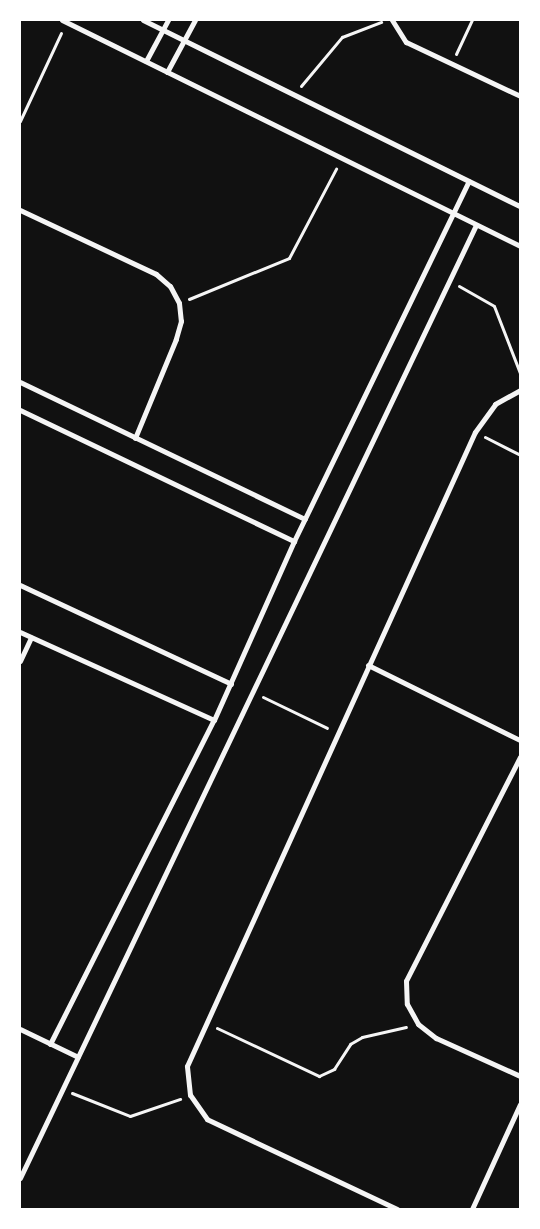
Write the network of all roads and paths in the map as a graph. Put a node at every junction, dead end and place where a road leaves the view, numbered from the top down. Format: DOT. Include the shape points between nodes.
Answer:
graph roads {
  1 [pos="142,20"];
  2 [pos="168,20"];
  3 [pos="195,20"];
  4 [pos="472,20"];
  5 [pos="64,21"];
  6 [pos="392,21"];
  7 [pos="163,30"];
  8 [pos="184,40"];
  9 [pos="146,61"];
  10 [pos="452,63"];
  11 [pos="167,72"];
  12 [pos="294,94"];
  13 [pos="520,96"];
  14 [pos="20,121"];
  15 [pos="342,157"];
  16 [pos="469,182"];
  17 [pos="520,206"];
  18 [pos="20,210"];
  19 [pos="454,213"];
  20 [pos="476,225"];
  21 [pos="520,246"];
  22 [pos="450,281"];
  23 [pos="179,303"];
  24 [pos="520,373"];
  25 [pos="20,382"];
  26 [pos="520,390"];
  27 [pos="20,410"];
  28 [pos="475,432"];
  29 [pos="135,438"];
  30 [pos="520,456"];
  31 [pos="305,519"];
  32 [pos="294,541"];
  33 [pos="20,585"];
  34 [pos="20,632"];
  35 [pos="31,638"];
  36 [pos="20,661"];
  37 [pos="368,665"];
  38 [pos="231,684"];
  39 [pos="253,692"];
  40 [pos="214,720"];
  41 [pos="337,733"];
  42 [pos="520,740"];
  43 [pos="520,757"];
  44 [pos="205,1022"];
  45 [pos="418,1024"];
  46 [pos="20,1029"];
  47 [pos="50,1044"];
  48 [pos="78,1057"];
  49 [pos="520,1076"];
  50 [pos="63,1088"];
  51 [pos="190,1095"];
  52 [pos="520,1104"];
  53 [pos="20,1178"];
  54 [pos="397,1209"];
  55 [pos="472,1209"];
  1 -- 7 [label="street"];
  2 -- 7 [label="street"];
  3 -- 8 [label="street"];
  4 -- 10 [label="path"];
  5 -- 9 [label="street"];
  5 -- 14 [label="path"];
  6 -- 10 [label="street" via="406,42"];
  6 -- 12 [label="path" via="366,25 342,37"];
  7 -- 8 [label="street"];
  7 -- 9 [label="street"];
  8 -- 11 [label="street"];
  8 -- 12 [label="street"];
  9 -- 11 [label="street"];
  10 -- 13 [label="street"];
  11 -- 15 [label="street"];
  12 -- 16 [label="street"];
  15 -- 19 [label="street"];
  15 -- 23 [label="path" via="289,258"];
  16 -- 17 [label="street"];
  16 -- 19 [label="street"];
  18 -- 23 [label="street" via="156,274 170,286"];
  19 -- 20 [label="street"];
  19 -- 31 [label="street"];
  20 -- 21 [label="street"];
  20 -- 22 [label="street"];
  22 -- 24 [label="path" via="494,306"];
  22 -- 39 [label="street"];
  23 -- 29 [label="street" via="181,321 176,339"];
  25 -- 29 [label="street"];
  26 -- 28 [label="street" via="495,404"];
  27 -- 32 [label="street"];
  28 -- 30 [label="path"];
  28 -- 37 [label="street"];
  29 -- 31 [label="street"];
  31 -- 32 [label="street"];
  32 -- 38 [label="street"];
  33 -- 38 [label="street"];
  34 -- 35 [label="street"];
  35 -- 36 [label="street"];
  35 -- 40 [label="street"];
  37 -- 41 [label="street"];
  37 -- 42 [label="street"];
  38 -- 40 [label="street"];
  39 -- 41 [label="path"];
  39 -- 48 [label="street"];
  40 -- 47 [label="street"];
  41 -- 44 [label="street"];
  43 -- 45 [label="street" via="406,981 408,1004"];
  44 -- 45 [label="path" via="319,1076 334,1070 350,1044 362,1036"];
  44 -- 51 [label="street" via="187,1066"];
  45 -- 49 [label="street" via="436,1038"];
  46 -- 47 [label="street"];
  47 -- 48 [label="street"];
  48 -- 50 [label="street"];
  50 -- 51 [label="path" via="130,1116"];
  50 -- 53 [label="street"];
  51 -- 54 [label="street" via="206,1119"];
  52 -- 55 [label="street"];
}
